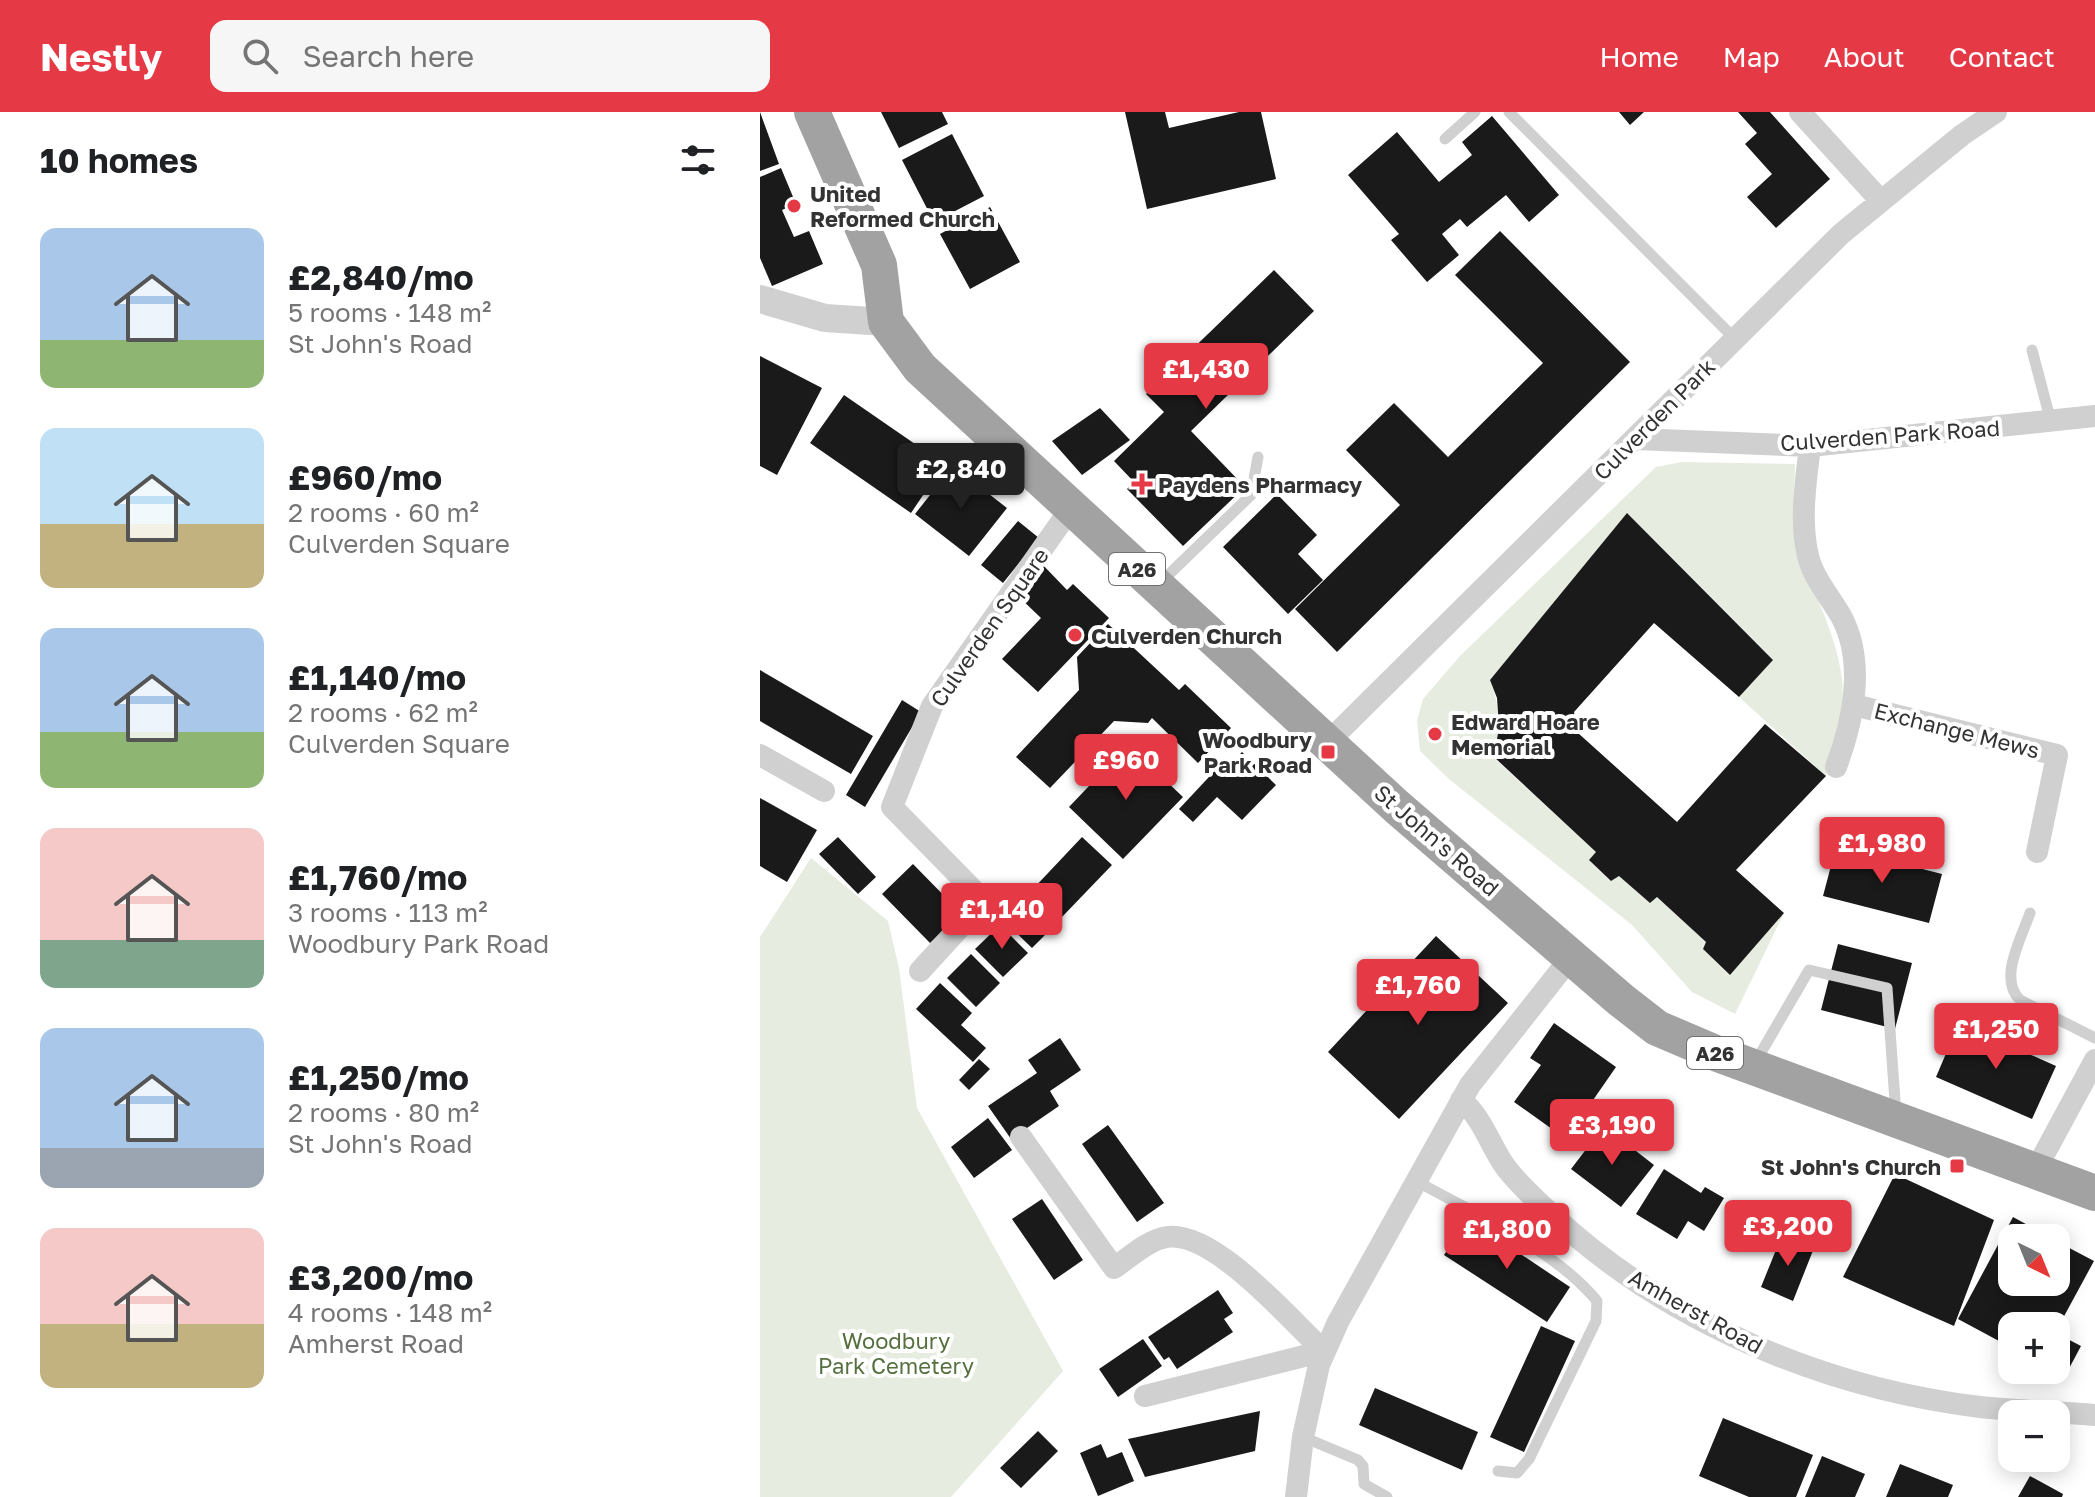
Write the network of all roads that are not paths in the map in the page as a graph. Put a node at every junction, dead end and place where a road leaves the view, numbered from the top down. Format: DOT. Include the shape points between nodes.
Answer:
graph roads {
  1 [pos="812,112"];
  2 [pos="1475,112"];
  3 [pos="1509,112"];
  4 [pos="1800,112"];
  5 [pos="1996,112"];
  6 [pos="1445,139"];
  7 [pos="1881,201"];
  8 [pos="760,299"];
  9 [pos="886,322"];
  10 [pos="1734,338"];
  11 [pos="2032,350"];
  12 [pos="2095,416"];
  13 [pos="2051,422"];
  14 [pos="1636,439"];
  15 [pos="1810,446"];
  16 [pos="1258,457"];
  17 [pos="1071,508"];
  18 [pos="1157,587"];
  19 [pos="1854,705"];
  20 [pos="1327,743"];
  21 [pos="760,755"];
  22 [pos="1836,767"];
  23 [pos="824,791"];
  24 [pos="2037,852"];
  25 [pos="2030,913"];
  26 [pos="1572,956"];
  27 [pos="920,971"];
  28 [pos="2095,1038"];
  29 [pos="2095,1060"];
  30 [pos="1753,1067"];
  31 [pos="1461,1100"];
  32 [pos="1896,1120"];
  33 [pos="1021,1137"];
  34 [pos="2035,1171"];
  35 [pos="1418,1182"];
  36 [pos="2095,1193"];
  37 [pos="1324,1351"];
  38 [pos="1145,1396"];
  39 [pos="2095,1415"];
  40 [pos="1303,1437"];
  41 [pos="1498,1471"];
  42 [pos="1296,1497"];
  43 [pos="1387,1497"];
  1 -- 9 [label="highway, A26" via="879,265"];
  2 -- 6 [label="lane"];
  3 -- 10 [label="lane"];
  4 -- 7 [label="street"];
  5 -- 7 [label="street, Culverden Park"];
  7 -- 10 [label="street, Culverden Park"];
  8 -- 9 [label="street" via="825,318"];
  9 -- 17 [label="highway, St John's Road / A26" via="920,368"];
  10 -- 14 [label="street, Culverden Park"];
  11 -- 13 [label="lane"];
  12 -- 13 [label="street, Culverden Park Road"];
  13 -- 15 [label="street, Culverden Park Road"];
  14 -- 15 [label="street, Culverden Park Road"];
  14 -- 20 [label="street, Culverden Park"];
  15 -- 19 [label="street, Exchange Mews" via="1803,501 1807,551 1844,622"];
  16 -- 18 [label="lane" via="1251,495"];
  17 -- 18 [label="highway, St John's Road / A26"];
  17 -- 27 [label="street, Culverden Square" via="932,706 892,807 984,901"];
  18 -- 20 [label="highway, St John's Road / A26"];
  19 -- 22 [label="street, Exchange Mews"];
  19 -- 24 [label="street, Exchange Mews" via="2057,755"];
  20 -- 26 [label="highway, St John's Road / A26"];
  21 -- 23 [label="street"];
  25 -- 28 [label="lane" via="2009,978 2011,992"];
  26 -- 30 [label="highway, St John's Road / A26" via="1657,1028"];
  26 -- 31 [label="street"];
  29 -- 34 [label="street"];
  30 -- 32 [label="highway, St John's Road / A26"];
  30 -- 32 [label="lane" via="1809,970 1887,988"];
  31 -- 35 [label="street"];
  31 -- 39 [label="street, Amherst Road" via="1474,1111 1511,1174 1575,1236 1641,1283 1742,1340 1812,1369 1906,1394 1979,1407"];
  32 -- 34 [label="highway, St John's Road / A26"];
  33 -- 37 [label="street" via="1114,1268 1160,1238 1194,1240 1231,1265"];
  34 -- 36 [label="highway, St John's Road / A26"];
  35 -- 37 [label="street"];
  35 -- 41 [label="lane" via="1519,1240 1597,1301 1596,1321 1529,1459 1517,1473"];
  37 -- 38 [label="street"];
  37 -- 40 [label="street"];
  40 -- 42 [label="street"];
  40 -- 43 [label="lane" via="1358,1460 1364,1484"];
}
